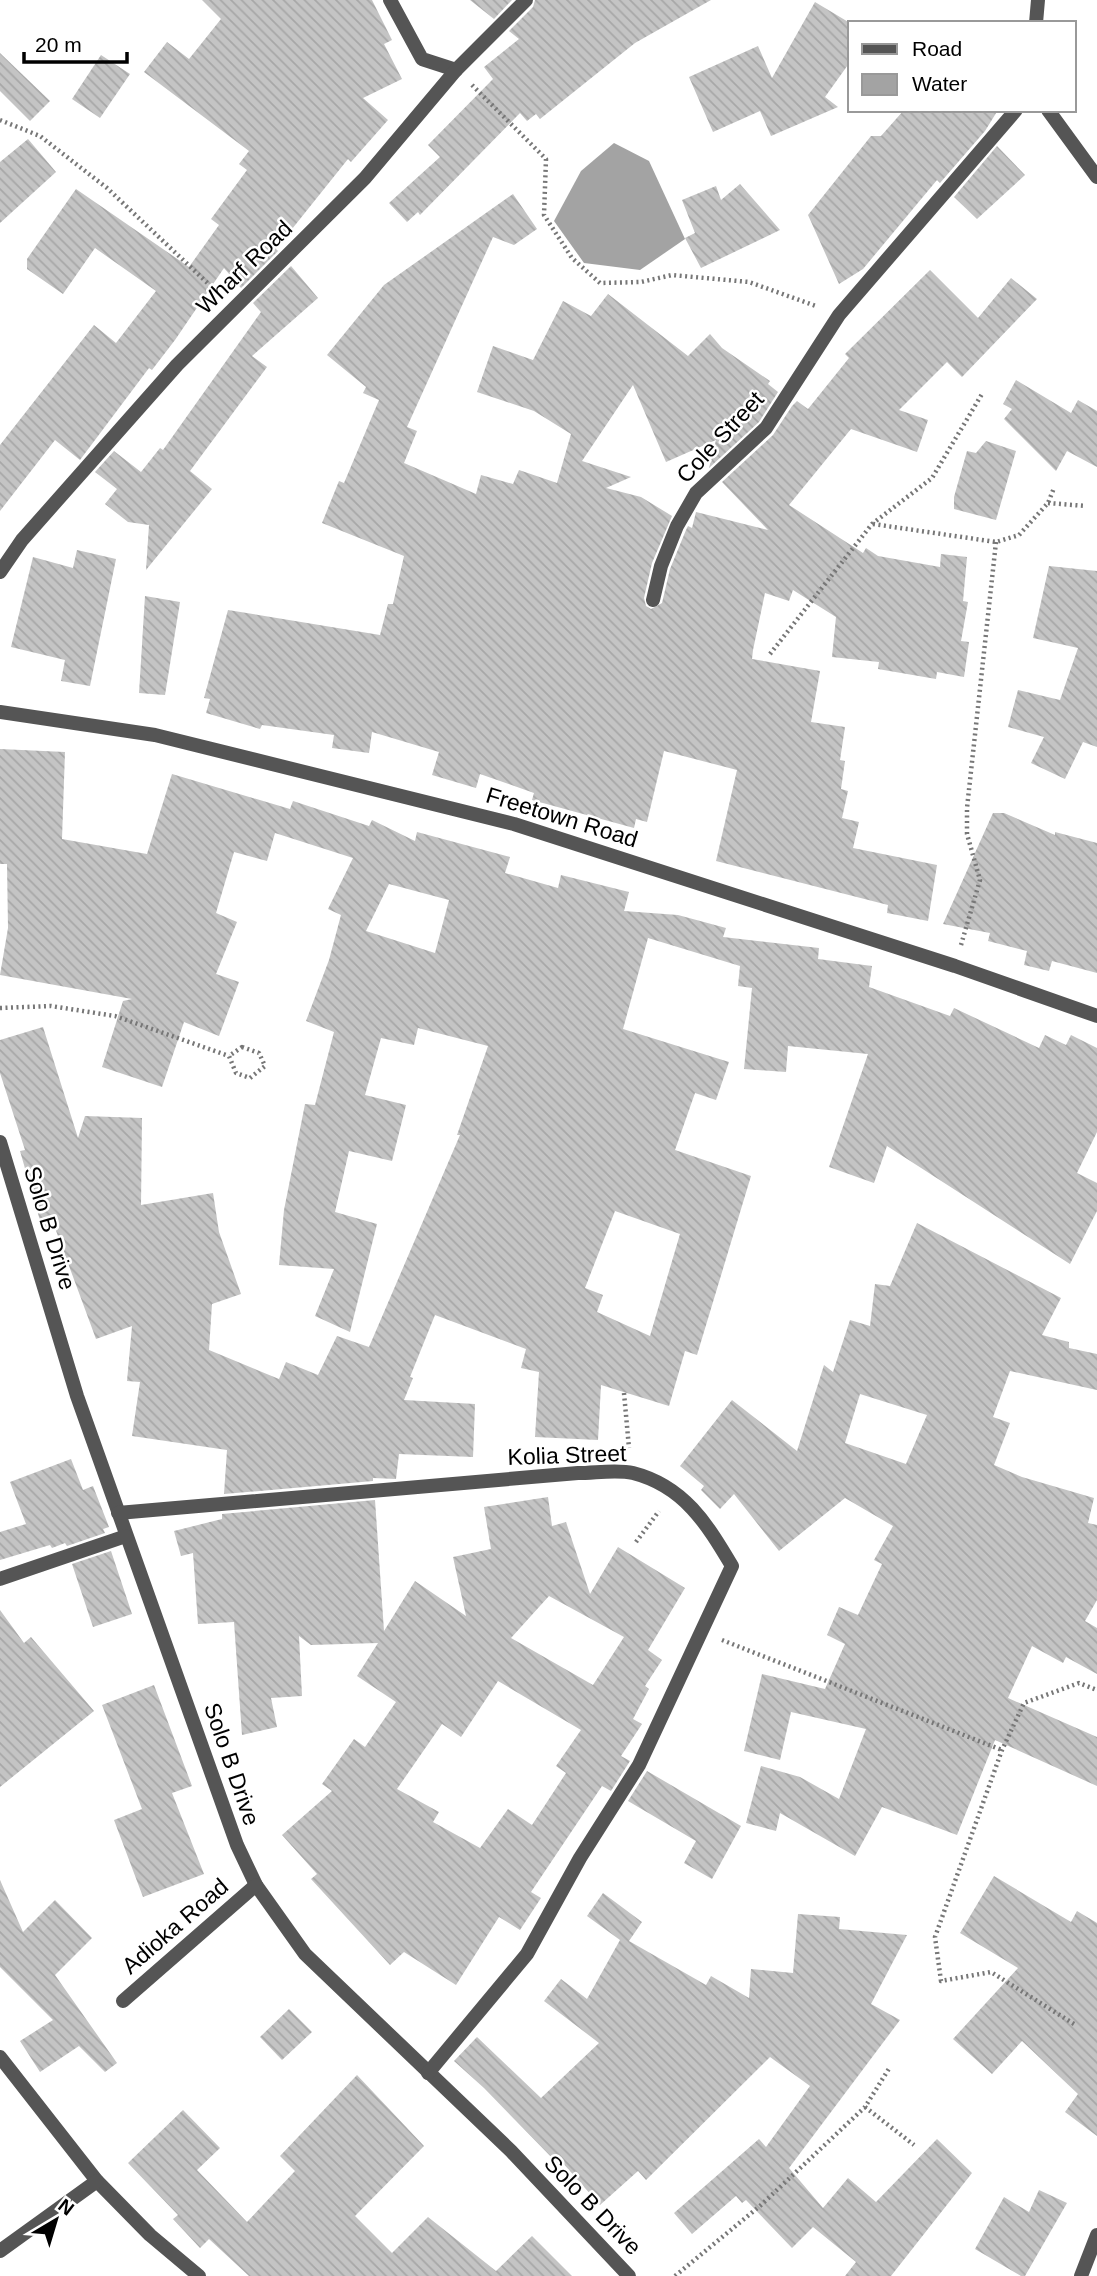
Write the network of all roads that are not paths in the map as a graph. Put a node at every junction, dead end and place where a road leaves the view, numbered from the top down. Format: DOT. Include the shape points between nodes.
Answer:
graph roads {
  1 [pos="390,0"];
  2 [pos="526,0"];
  3 [pos="1038,0"];
  4 [pos="1037,21"];
  5 [pos="456,70"];
  6 [pos="1014,112"];
  7 [pos="1049,112"];
  8 [pos="1097,177"];
  9 [pos="0,572"];
  10 [pos="653,600"];
  11 [pos="0,712"];
  12 [pos="1097,1016"];
  13 [pos="0,1142"];
  14 [pos="118,1513"];
  15 [pos="126,1536"];
  16 [pos="0,1579"];
  17 [pos="256,1885"];
  18 [pos="123,2001"];
  19 [pos="0,2057"];
  20 [pos="428,2073"];
  21 [pos="97,2181"];
  22 [pos="1097,2235"];
  23 [pos="0,2251"];
  24 [pos="199,2276"];
  25 [pos="629,2276"];
  26 [pos="1081,2276"];
  1 -- 5 [label="street" via="422,59"];
  2 -- 5 [label="street, Wharf Road"];
  3 -- 4 [label="street"];
  5 -- 9 [label="street, Wharf Road" via="365,178 177,365 22,540"];
  6 -- 10 [label="street, Cole Street" via="839,315 765,428 696,493 673,536"];
  7 -- 8 [label="street"];
  11 -- 12 [label="street, Freetown Road" via="155,736 514,824"];
  13 -- 14 [label="street, Solo B Drive" via="77,1396"];
  14 -- 15 [label="street, Solo B Drive"];
  14 -- 20 [label="street, Kolia Street" via="578,1473 631,1473 675,1492 690,1504 732,1566 639,1765 527,1954"];
  15 -- 16 [label="street"];
  15 -- 17 [label="street, Solo B Drive" via="237,1845"];
  17 -- 18 [label="street, Adioka Road"];
  17 -- 20 [label="street, Solo B Drive" via="305,1954"];
  19 -- 21 [label="street"];
  20 -- 25 [label="street, Solo B Drive"];
  21 -- 23 [label="street"];
  21 -- 24 [label="street"];
  22 -- 26 [label="street"];
}
